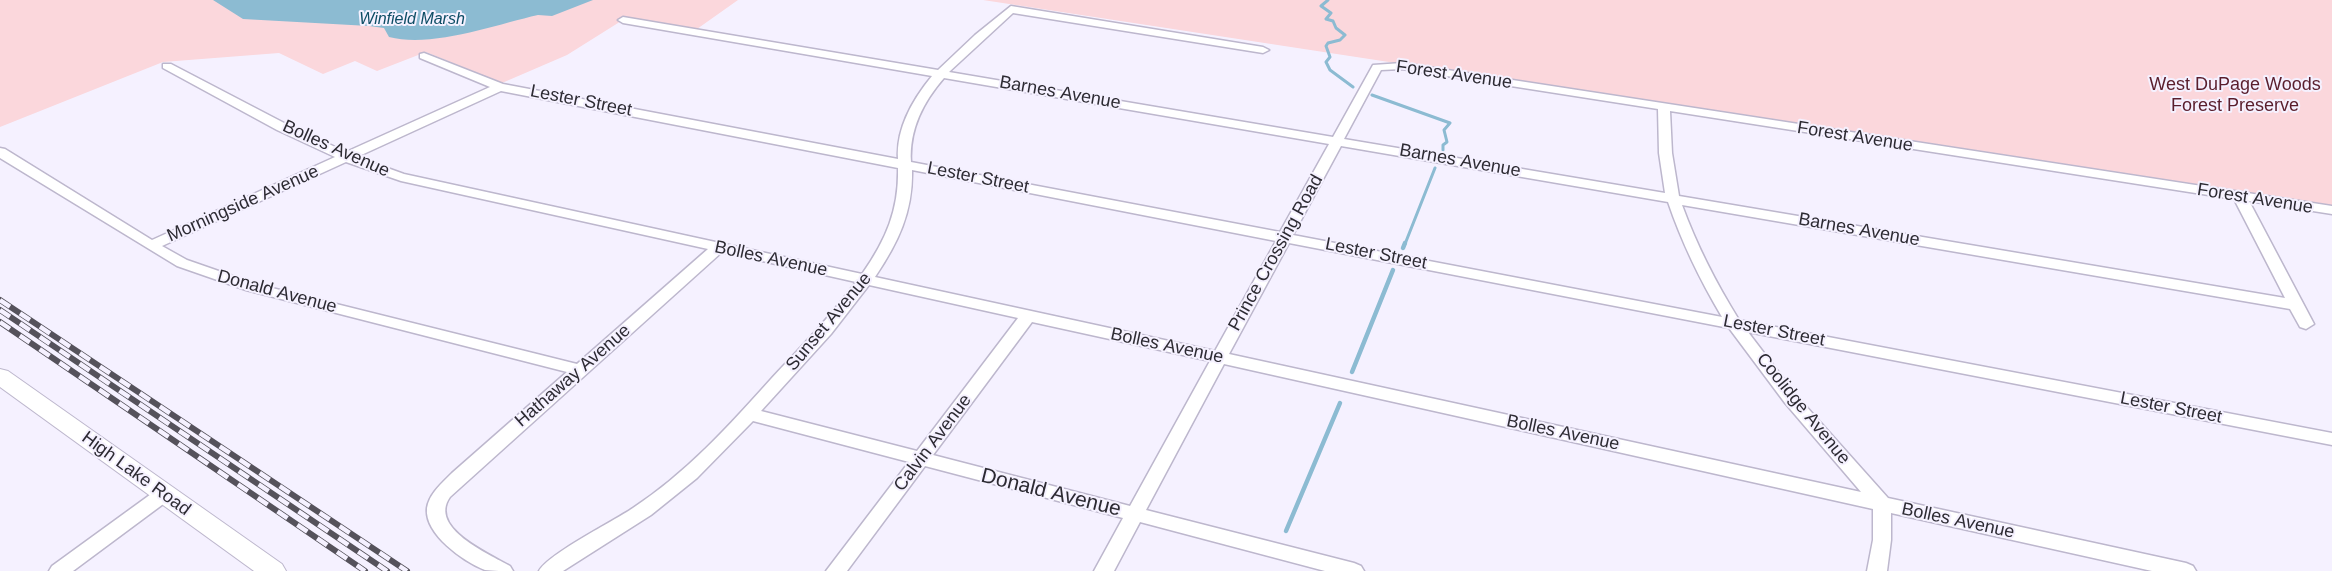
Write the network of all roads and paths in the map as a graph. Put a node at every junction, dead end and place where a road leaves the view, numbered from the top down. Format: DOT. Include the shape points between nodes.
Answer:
graph roads {
  1 [pos="623,20"];
  2 [pos="1263,50"];
  3 [pos="424,56"];
  4 [pos="167,66"];
  5 [pos="1378,67"];
  6 [pos="942,73"];
  7 [pos="500,87"];
  8 [pos="1664,108"];
  9 [pos="1338,140"];
  10 [pos="0,152"];
  11 [pos="346,157"];
  12 [pos="905,164"];
  13 [pos="2240,197"];
  14 [pos="1673,198"];
  15 [pos="2332,210"];
  16 [pos="1286,236"];
  17 [pos="151,246"];
  18 [pos="718,248"];
  19 [pos="866,280"];
  20 [pos="2296,305"];
  21 [pos="1029,315"];
  22 [pos="1734,323"];
  23 [pos="2306,324"];
  24 [pos="1220,357"];
  25 [pos="580,370"];
  26 [pos="0,376"];
  27 [pos="749,414"];
  28 [pos="2332,439"];
  29 [pos="921,459"];
  30 [pos="164,494"];
  31 [pos="1882,504"];
  32 [pos="1134,514"];
  33 [pos="59,571"];
  34 [pos="273,571"];
  35 [pos="502,571"];
  36 [pos="549,571"];
  37 [pos="836,571"];
  38 [pos="1104,571"];
  39 [pos="1354,571"];
  40 [pos="1877,571"];
  41 [pos="2186,571"];
  1 -- 6 [label="street, Barnes Avenue"];
  2 -- 6 [label="street, Sunset Avenue" via="1011,9"];
  3 -- 7 [label="street, Lester Street"];
  4 -- 11 [label="street, Bolles Avenue"];
  5 -- 8 [label="street, Forest Avenue" via="1402,66"];
  5 -- 9 [label="street, Prince Crossing Road"];
  6 -- 9 [label="street, Barnes Avenue"];
  6 -- 12 [label="street, Sunset Avenue" via="925,92 913,114 904,145"];
  7 -- 11 [label="street, Morningside Avenue"];
  7 -- 12 [label="street, Lester Street"];
  8 -- 13 [label="street, Forest Avenue"];
  8 -- 14 [label="street, Coolidge Avenue" via="1664,149"];
  9 -- 14 [label="street, Barnes Avenue"];
  9 -- 16 [label="street, Prince Crossing Road"];
  10 -- 17 [label="street, Donald Avenue"];
  11 -- 17 [label="street, Morningside Avenue"];
  11 -- 18 [label="street, Bolles Avenue" via="401,177"];
  12 -- 16 [label="street, Lester Street"];
  12 -- 19 [label="street, Sunset Avenue" via="905,200 900,220"];
  13 -- 15 [label="street, Forest Avenue"];
  13 -- 20 [label="street"];
  14 -- 20 [label="street, Barnes Avenue"];
  14 -- 22 [label="street, Coolidge Avenue" via="1696,256"];
  16 -- 22 [label="street, Lester Street"];
  16 -- 24 [label="street, Prince Crossing Road"];
  17 -- 25 [label="street, Donald Avenue" via="182,263 252,287"];
  18 -- 19 [label="street, Bolles Avenue"];
  18 -- 25 [label="street, Hathaway Avenue"];
  19 -- 21 [label="street, Bolles Avenue"];
  19 -- 27 [label="street, Sunset Avenue" via="839,315"];
  20 -- 23 [label="street"];
  21 -- 24 [label="street, Bolles Avenue"];
  21 -- 29 [label="street, Calvin Avenue"];
  22 -- 28 [label="street, Lester Street"];
  22 -- 31 [label="street, Coolidge Avenue" via="1796,404"];
  24 -- 31 [label="street, Bolles Avenue"];
  24 -- 32 [label="street, Prince Crossing Road"];
  25 -- 35 [label="street, Hathaway Avenue" via="458,478 439,500 436,510 441,528 448,536"];
  26 -- 30 [label="street, High Lake Road"];
  27 -- 29 [label="street, Donald Avenue"];
  27 -- 36 [label="street, Sunset Avenue" via="697,467 657,501"];
  29 -- 32 [label="street, Donald Avenue"];
  29 -- 37 [label="street, Calvin Avenue"];
  30 -- 33 [label="street"];
  30 -- 34 [label="street, High Lake Road"];
  31 -- 40 [label="street" via="1882,540"];
  31 -- 41 [label="street, Bolles Avenue"];
  32 -- 38 [label="street, Prince Crossing Road"];
  32 -- 39 [label="street, Donald Avenue"];
}
